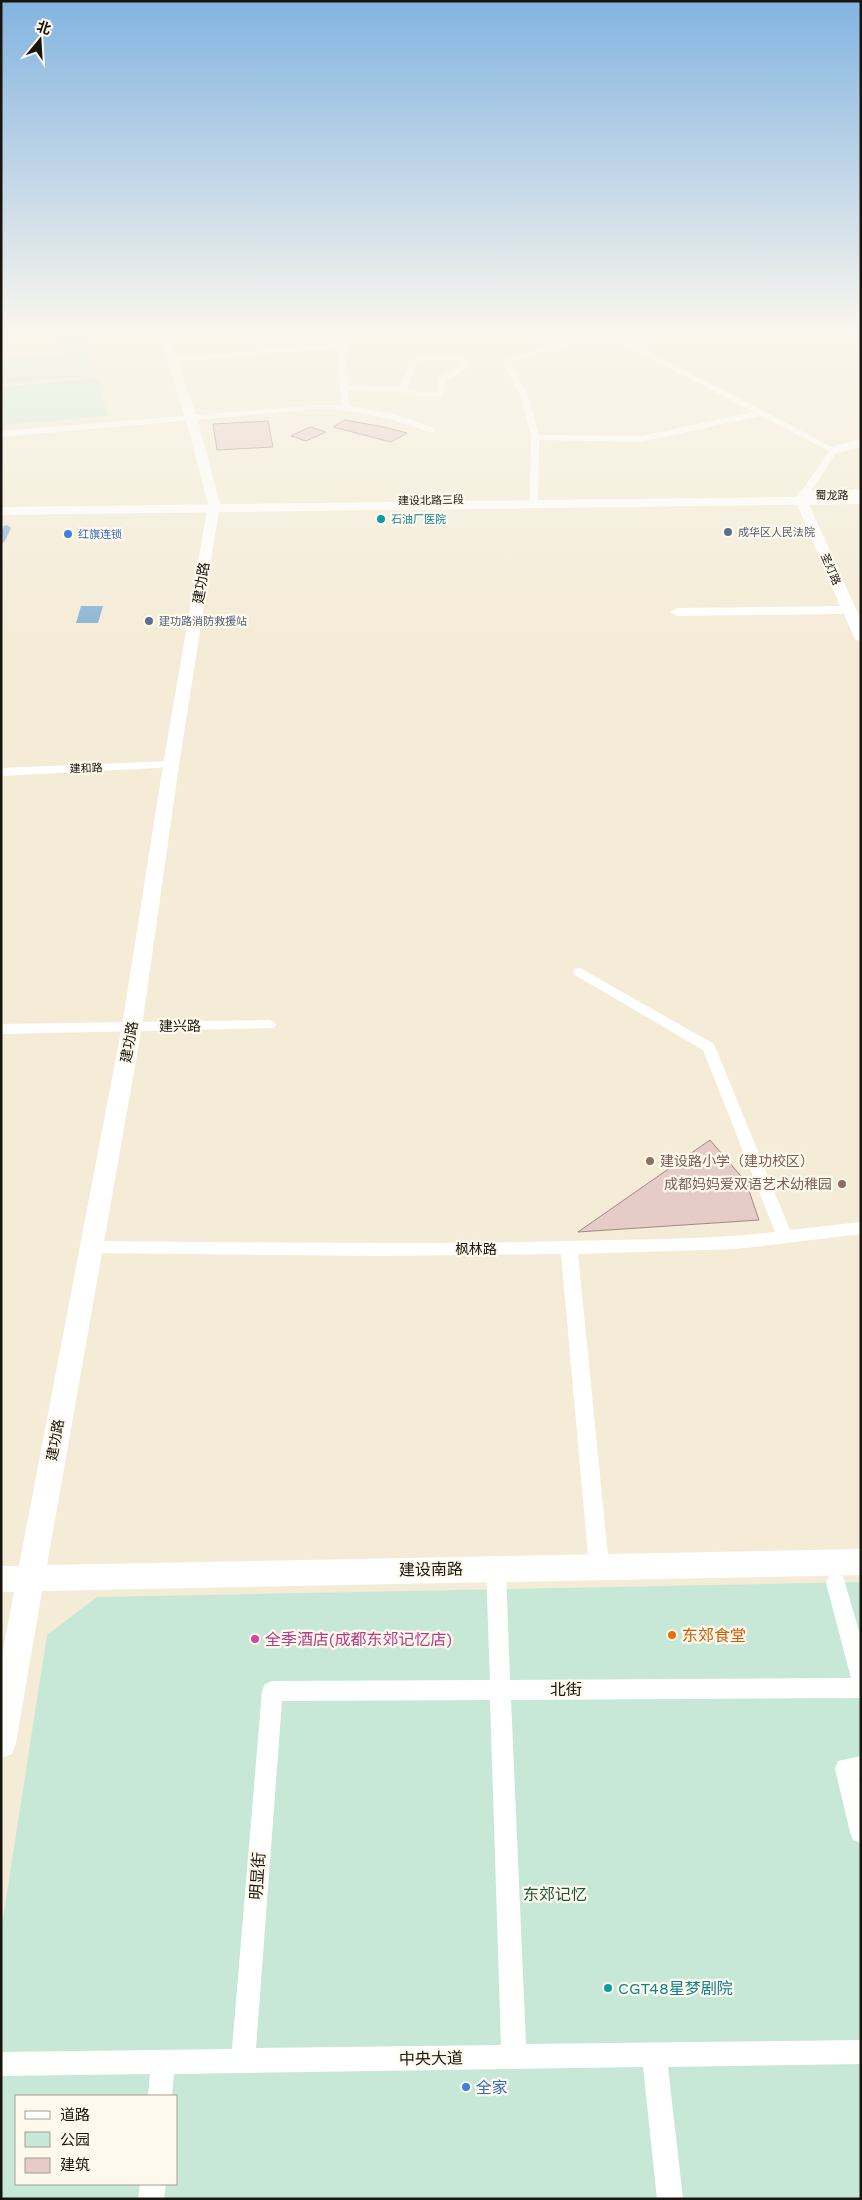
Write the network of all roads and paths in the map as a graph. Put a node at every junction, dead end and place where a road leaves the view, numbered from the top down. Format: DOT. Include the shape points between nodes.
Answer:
graph roads {
  1 [pos="16,433"];
  2 [pos="195,433"];
  3 [pos="534,433"];
  4 [pos="670,433"];
  5 [pos="800,433"];
  6 [pos="1,434"];
  7 [pos="535,437"];
  8 [pos="861,443"];
  9 [pos="834,450"];
  10 [pos="861,494"];
  11 [pos="803,498"];
  12 [pos="532,501"];
  13 [pos="861,501"];
  14 [pos="1,506"];
  15 [pos="213,506"];
  16 [pos="1,511"];
  17 [pos="849,610"];
  18 [pos="677,612"];
  19 [pos="861,637"];
  20 [pos="171,765"];
  21 [pos="1,772"];
  22 [pos="580,972"];
  23 [pos="269,1025"];
  24 [pos="132,1026"];
  25 [pos="1,1029"];
  26 [pos="861,1228"];
  27 [pos="785,1237"];
  28 [pos="91,1246"];
  29 [pos="568,1247"];
  30 [pos="861,1562"];
  31 [pos="599,1566"];
  32 [pos="496,1568"];
  33 [pos="32,1578"];
  34 [pos="1,1579"];
  35 [pos="836,1583"];
  36 [pos="861,1678"];
  37 [pos="861,1688"];
  38 [pos="499,1690"];
  39 [pos="272,1691"];
  40 [pos="1,1743"];
  41 [pos="861,1767"];
  42 [pos="861,1832"];
  43 [pos="861,2052"];
  44 [pos="654,2055"];
  45 [pos="514,2057"];
  46 [pos="243,2061"];
  47 [pos="163,2062"];
  48 [pos="1,2064"];
  49 [pos="160,2095"];
  50 [pos="153,2185"];
  51 [pos="151,2199"];
  52 [pos="670,2199"];
  1 -- 6 [label="street"];
  2 -- 15 [label="street"];
  3 -- 7 [label="street"];
  4 -- 7 [label="street" via="641,439"];
  5 -- 9 [label="street"];
  7 -- 12 [label="street"];
  8 -- 9 [label="street"];
  9 -- 11 [label="street"];
  10 -- 11 [label="main road, 蜀龙路"];
  11 -- 12 [label="main road, 建设北路三段"];
  11 -- 13 [label="main road"];
  11 -- 17 [label="street, 圣灯路"];
  12 -- 15 [label="main road, 建设北路三段"];
  14 -- 15 [label="main road, 建设北路三段"];
  15 -- 16 [label="main road, 建设北路三段"];
  15 -- 20 [label="street, 建功路"];
  17 -- 18 [label="street"];
  17 -- 19 [label="street, 圣灯路"];
  20 -- 21 [label="street, 建和路"];
  20 -- 24 [label="street, 建功路"];
  22 -- 27 [label="street" via="709,1047"];
  23 -- 24 [label="street, 建兴路"];
  24 -- 25 [label="street, 建兴路"];
  24 -- 28 [label="street, 建功路"];
  26 -- 27 [label="street, 枫林路"];
  27 -- 29 [label="street, 枫林路" via="736,1243"];
  28 -- 29 [label="street, 枫林路" via="380,1250"];
  28 -- 33 [label="street, 建功路"];
  29 -- 31 [label="street"];
  30 -- 31 [label="street, 建设南路"];
  31 -- 32 [label="street, 建设南路"];
  32 -- 33 [label="street, 建设南路"];
  32 -- 38 [label="street"];
  33 -- 34 [label="street, 建设南路"];
  33 -- 40 [label="street, 建功路"];
  35 -- 36 [label="street"];
  37 -- 38 [label="street, 北街"];
  38 -- 39 [label="street, 北街"];
  38 -- 45 [label="street"];
  39 -- 46 [label="street, 明显街"];
  41 -- 42 [label="street" via="846,1769"];
  43 -- 44 [label="street, 中央大道"];
  44 -- 45 [label="street, 中央大道"];
  44 -- 52 [label="street"];
  45 -- 46 [label="street, 中央大道"];
  46 -- 47 [label="street, 中央大道"];
  47 -- 48 [label="street, 中央大道"];
  47 -- 49 [label="street"];
  50 -- 51 [label="street"];
}
